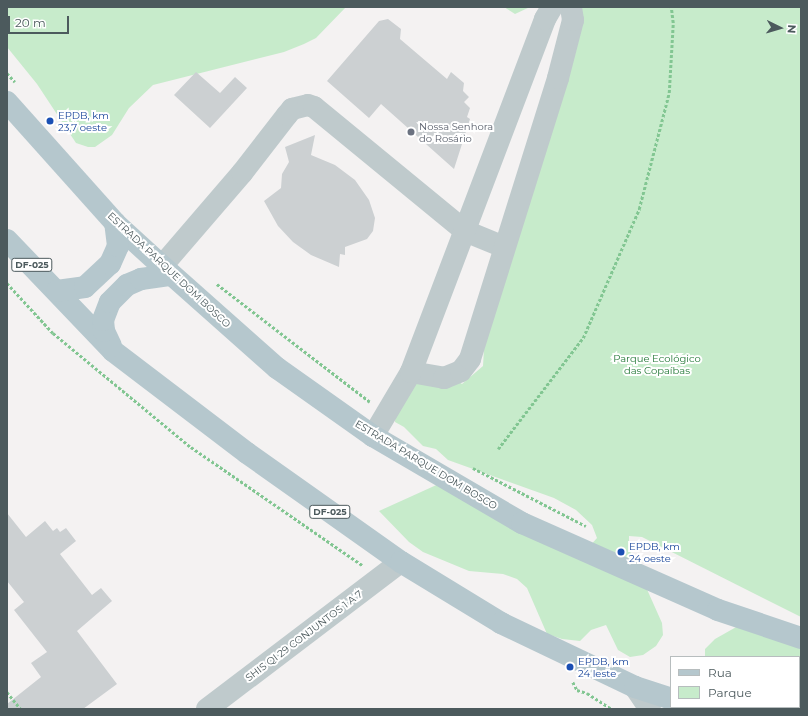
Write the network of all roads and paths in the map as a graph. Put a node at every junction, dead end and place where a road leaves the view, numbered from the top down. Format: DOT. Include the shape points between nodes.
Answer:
graph roads {
  1 [pos="552,7"];
  2 [pos="571,7"];
  3 [pos="671,7"];
  4 [pos="7,102"];
  5 [pos="115,223"];
  6 [pos="465,231"];
  7 [pos="7,240"];
  8 [pos="504,247"];
  9 [pos="166,270"];
  10 [pos="7,283"];
  11 [pos="57,291"];
  12 [pos="113,351"];
  13 [pos="411,372"];
  14 [pos="373,436"];
  15 [pos="498,450"];
  16 [pos="401,562"];
  17 [pos="365,567"];
  18 [pos="801,638"];
  19 [pos="570,678"];
  20 [pos="635,687"];
  21 [pos="7,692"];
  22 [pos="670,699"];
  23 [pos="22,709"];
  24 [pos="207,709"];
  25 [pos="612,709"];
  26 [pos="650,709"];
  1 -- 6 [label="street" via="545,19"];
  2 -- 8 [label="street" via="573,20 558,78"];
  3 -- 15 [label="path" via="673,23 669,93 639,209 583,338"];
  4 -- 5 [label="main road, ESTRADA PARQUE DOM BOSCO"];
  5 -- 9 [label="main road, ESTRADA PARQUE DOM BOSCO"];
  5 -- 11 [label="main road" via="118,246 110,264 85,287"];
  6 -- 8 [label="street"];
  6 -- 9 [label="street" via="314,107 300,106 287,115"];
  6 -- 13 [label="street"];
  7 -- 11 [label="main road, DF-025"];
  8 -- 13 [label="street" via="466,366 444,378"];
  9 -- 12 [label="main road" via="127,285 110,302 103,320 104,331"];
  9 -- 14 [label="main road, ESTRADA PARQUE DOM BOSCO" via="276,368"];
  10 -- 17 [label="path" via="53,333 191,447"];
  11 -- 12 [label="main road, DF-025"];
  12 -- 16 [label="main road, DF-025" via="247,453"];
  13 -- 14 [label="street"];
  14 -- 18 [label="main road, ESTRADA PARQUE DOM BOSCO" via="522,523 718,610"];
  16 -- 20 [label="main road, DF-025" via="501,623"];
  16 -- 24 [label="street, SHIS QI 29 CONJUNTOS 1 A 7"];
  19 -- 25 [label="path" via="577,690 587,693"];
  20 -- 22 [label="main road, DF-025"];
  20 -- 26 [label="street"];
  21 -- 23 [label="path"];
}
